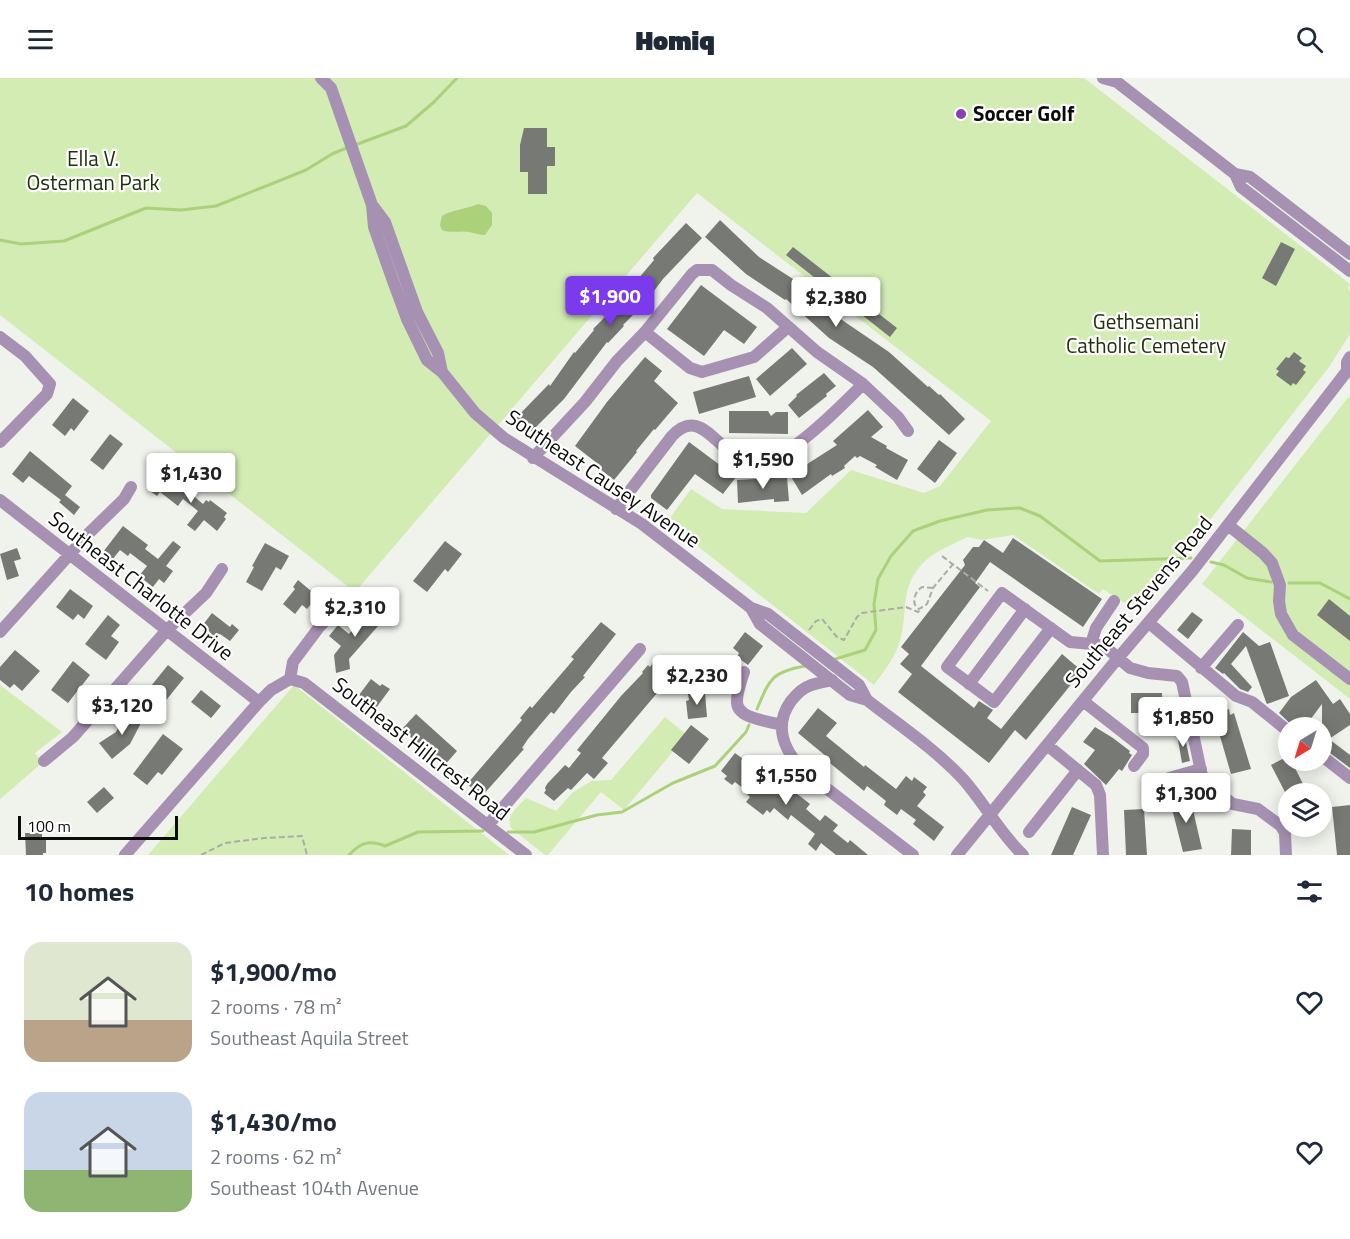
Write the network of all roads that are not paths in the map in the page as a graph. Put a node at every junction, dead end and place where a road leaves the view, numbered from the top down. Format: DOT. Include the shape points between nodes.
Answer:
graph roads {
  1 [pos="321,78"];
  2 [pos="1103,78"];
  3 [pos="1116,80"];
  4 [pos="331,83"];
  5 [pos="1236,174"];
  6 [pos="1350,255"];
  7 [pos="1350,271"];
  8 [pos="788,327"];
  9 [pos="645,332"];
  10 [pos="0,337"];
  11 [pos="1350,357"];
  12 [pos="1348,370"];
  13 [pos="863,384"];
  14 [pos="908,431"];
  15 [pos="0,442"];
  16 [pos="533,458"];
  17 [pos="132,487"];
  18 [pos="0,500"];
  19 [pos="616,509"];
  20 [pos="1228,525"];
  21 [pos="69,556"];
  22 [pos="222,569"];
  23 [pos="1114,601"];
  24 [pos="342,605"];
  25 [pos="751,609"];
  26 [pos="1025,609"];
  27 [pos="1149,623"];
  28 [pos="1238,625"];
  29 [pos="1051,628"];
  30 [pos="166,631"];
  31 [pos="0,632"];
  32 [pos="1091,644"];
  33 [pos="640,649"];
  34 [pos="1119,658"];
  35 [pos="1201,668"];
  36 [pos="744,672"];
  37 [pos="828,677"];
  38 [pos="290,679"];
  39 [pos="1350,679"];
  40 [pos="969,684"];
  41 [pos="867,700"];
  42 [pos="1083,701"];
  43 [pos="259,702"];
  44 [pos="1278,723"];
  45 [pos="782,725"];
  46 [pos="1047,745"];
  47 [pos="44,761"];
  48 [pos="1332,764"];
  49 [pos="1134,766"];
  50 [pos="1201,769"];
  51 [pos="1078,771"];
  52 [pos="1350,778"];
  53 [pos="1155,796"];
  54 [pos="989,814"];
  55 [pos="488,825"];
  56 [pos="1029,832"];
  57 [pos="125,855"];
  58 [pos="526,855"];
  59 [pos="913,855"];
  60 [pos="957,855"];
  61 [pos="1023,855"];
  62 [pos="1103,855"];
  63 [pos="1286,855"];
  1 -- 4 [label="street, Southeast Causey Avenue"];
  2 -- 3 [label="street"];
  3 -- 5 [label="street"];
  4 -- 16 [label="street, Southeast Causey Avenue" via="372,205 374,227 407,319 427,360 442,372 475,413"];
  5 -- 6 [label="street" via="1250,177"];
  5 -- 7 [label="street" via="1241,187"];
  8 -- 9 [label="street" via="754,357 702,372 690,368"];
  8 -- 9 [label="street" via="717,273 705,269 692,274"];
  8 -- 13 [label="street"];
  9 -- 16 [label="street"];
  10 -- 15 [label="street" via="25,356 50,384 47,394"];
  11 -- 12 [label="street, Southeast Stevens Road"];
  12 -- 20 [label="street, Southeast Stevens Road"];
  13 -- 14 [label="street"];
  13 -- 19 [label="street" via="807,436 777,455 739,456 701,428 689,425 678,429"];
  16 -- 19 [label="street, Southeast Causey Avenue"];
  17 -- 21 [label="street"];
  18 -- 21 [label="street, Southeast Charlotte Drive"];
  19 -- 25 [label="street, Southeast Causey Avenue"];
  20 -- 27 [label="street, Southeast Stevens Road"];
  20 -- 39 [label="street" via="1272,563 1280,585 1281,614 1293,635"];
  21 -- 30 [label="street, Southeast Charlotte Drive"];
  21 -- 31 [label="street"];
  22 -- 30 [label="street" via="206,593"];
  23 -- 32 [label="street" via="1096,628"];
  24 -- 38 [label="street" via="292,662"];
  25 -- 37 [label="street, Southeast Causey Avenue" via="760,624"];
  25 -- 41 [label="street, Southeast Causey Avenue" via="768,614 843,672 859,685"];
  26 -- 29 [label="street"];
  26 -- 40 [label="street"];
  26 -- 40 [label="street" via="1002,593 946,667"];
  27 -- 34 [label="street, Southeast Stevens Road"];
  27 -- 35 [label="street"];
  28 -- 35 [label="street"];
  29 -- 32 [label="street" via="1070,642"];
  29 -- 40 [label="street" via="994,702"];
  30 -- 43 [label="street, Southeast Charlotte Drive"];
  30 -- 47 [label="street" via="73,737"];
  32 -- 34 [label="street" via="1103,645"];
  33 -- 55 [label="street"];
  34 -- 42 [label="street, Southeast Stevens Road"];
  34 -- 50 [label="street" via="1130,668 1177,676 1182,682"];
  35 -- 44 [label="street"];
  36 -- 45 [label="street" via="736,703 739,710"];
  37 -- 41 [label="street, Southeast Causey Avenue" via="850,695"];
  37 -- 45 [label="street" via="796,695"];
  38 -- 43 [label="street"];
  38 -- 55 [label="street, Southeast Hillcrest Road" via="304,683"];
  41 -- 54 [label="street, Southeast Causey Avenue" via="950,766"];
  42 -- 46 [label="street, Southeast Stevens Road"];
  42 -- 49 [label="street" via="1143,748"];
  43 -- 57 [label="street"];
  45 -- 59 [label="street" via="784,744 804,771"];
  46 -- 51 [label="street"];
  46 -- 54 [label="street, Southeast Stevens Road"];
  48 -- 52 [label="street"];
  50 -- 53 [label="street" via="1169,778"];
  50 -- 63 [label="street" via="1209,786 1233,804 1258,809 1281,826"];
  51 -- 56 [label="street"];
  51 -- 62 [label="street" via="1096,785 1100,795"];
  54 -- 60 [label="street, Southeast Stevens Road"];
  54 -- 61 [label="street, Southeast Causey Avenue"];
  55 -- 58 [label="street, Southeast Hillcrest Road"];
}
